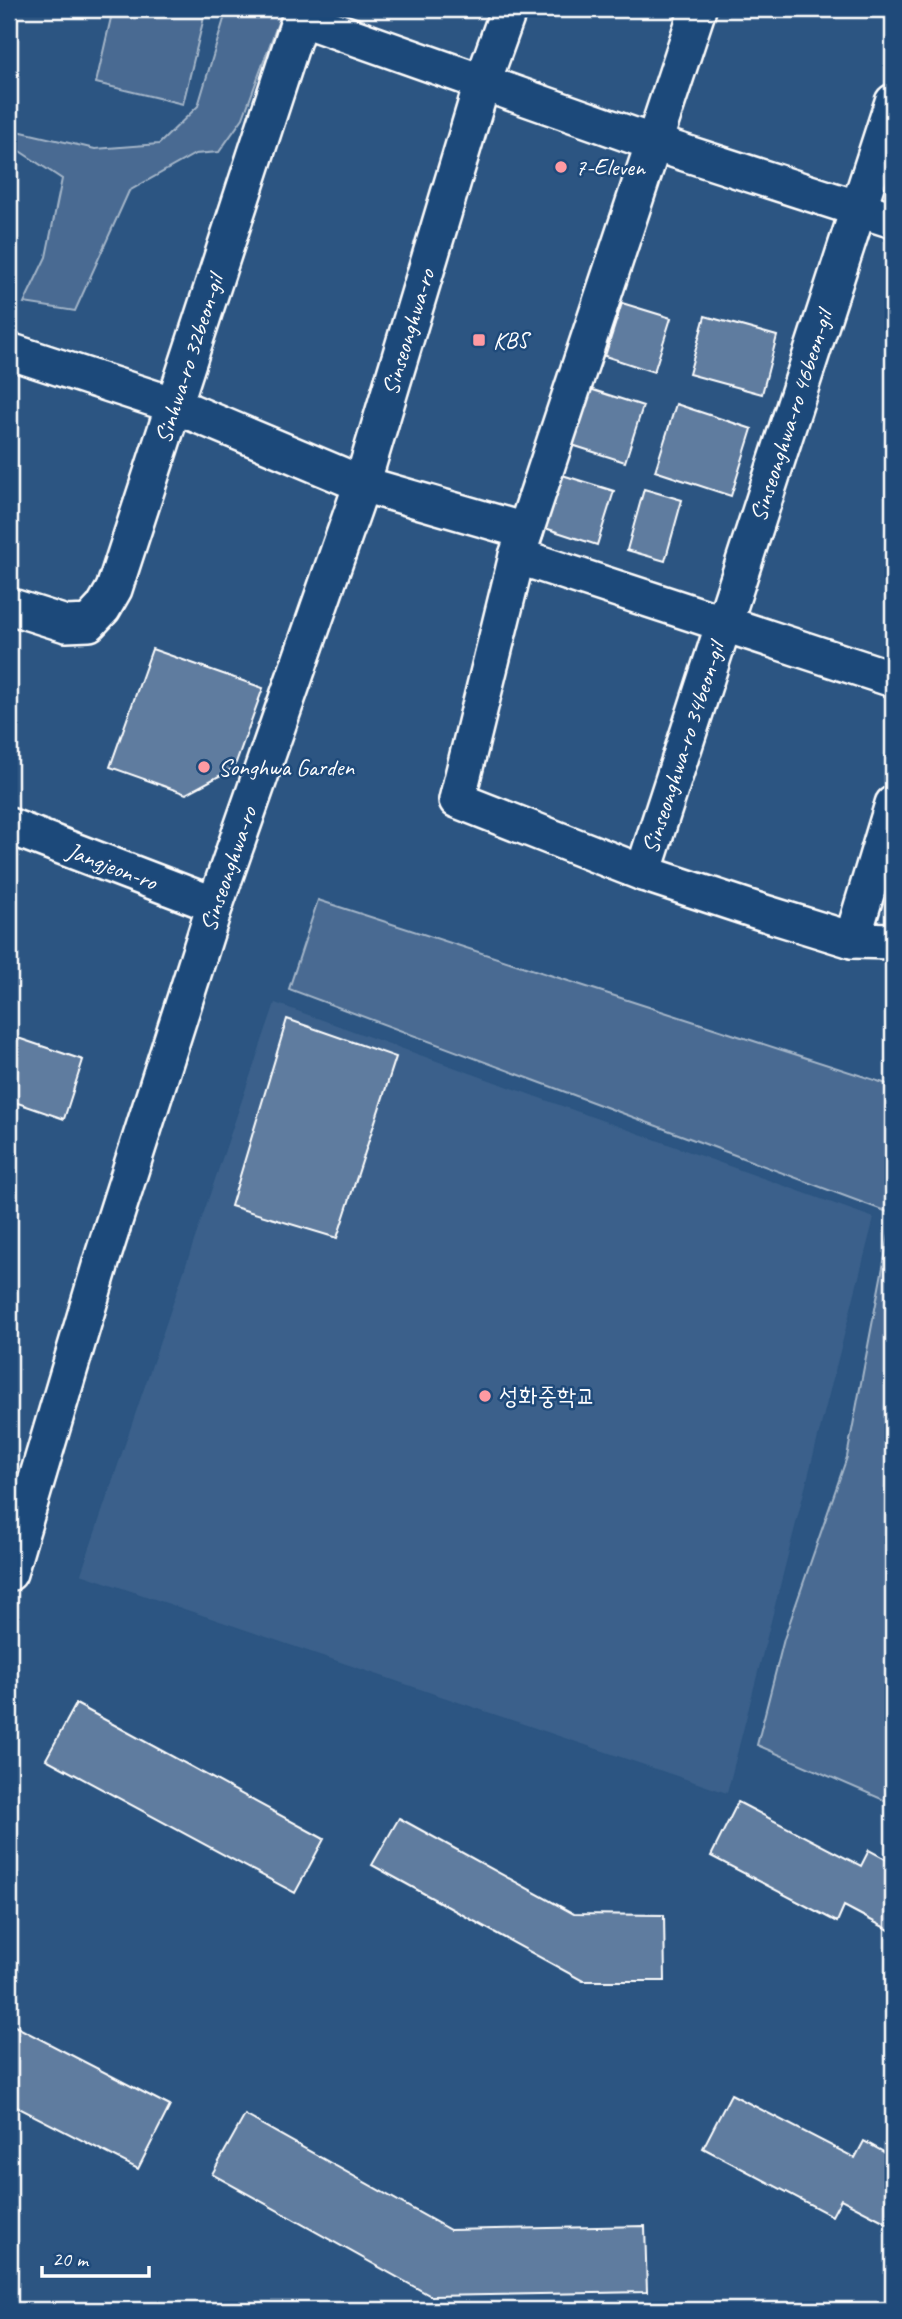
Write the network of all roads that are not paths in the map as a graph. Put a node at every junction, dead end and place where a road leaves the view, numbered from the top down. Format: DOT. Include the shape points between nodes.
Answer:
graph roads {
  1 [pos="509,9"];
  2 [pos="698,9"];
  3 [pos="302,14"];
  4 [pos="482,84"];
  5 [pos="893,102"];
  6 [pos="654,143"];
  7 [pos="859,209"];
  8 [pos="893,220"];
  9 [pos="9,351"];
  10 [pos="174,404"];
  11 [pos="362,484"];
  12 [pos="521,543"];
  13 [pos="9,606"];
  14 [pos="724,624"];
  15 [pos="893,679"];
  16 [pos="893,804"];
  17 [pos="9,826"];
  18 [pos="643,873"];
  19 [pos="215,905"];
  20 [pos="852,940"];
  21 [pos="893,941"];
  22 [pos="9,1573"];
  1 -- 4 [label="street, Sinseonghwa-ro"];
  2 -- 6 [label="street"];
  3 -- 4 [label="street"];
  3 -- 10 [label="street, Sinhwa-ro 32beon-gil"];
  4 -- 6 [label="street"];
  4 -- 11 [label="street, Sinseonghwa-ro"];
  5 -- 7 [label="street, Sinseonghwa-ro 46beon-gil"];
  6 -- 7 [label="street"];
  6 -- 12 [label="street"];
  7 -- 8 [label="street"];
  7 -- 14 [label="street, Sinseonghwa-ro 46beon-gil"];
  9 -- 10 [label="street"];
  10 -- 11 [label="street"];
  10 -- 13 [label="street, Sinhwa-ro 32beon-gil" via="114,589 103,608 89,623 66,624"];
  11 -- 12 [label="street"];
  11 -- 19 [label="street, Sinseonghwa-ro"];
  12 -- 14 [label="street"];
  12 -- 18 [label="street, Sinseonghwa-ro 34beon-gil" via="457,800"];
  14 -- 15 [label="street"];
  14 -- 18 [label="street, Sinseonghwa-ro 34beon-gil"];
  16 -- 20 [label="street"];
  17 -- 19 [label="street, Jangjeon-ro"];
  18 -- 20 [label="street, Sinseonghwa-ro 34beon-gil"];
  19 -- 22 [label="street, Sinseonghwa-ro" via="103,1256"];
  20 -- 21 [label="street, Sinseonghwa-ro 34beon-gil"];
}
